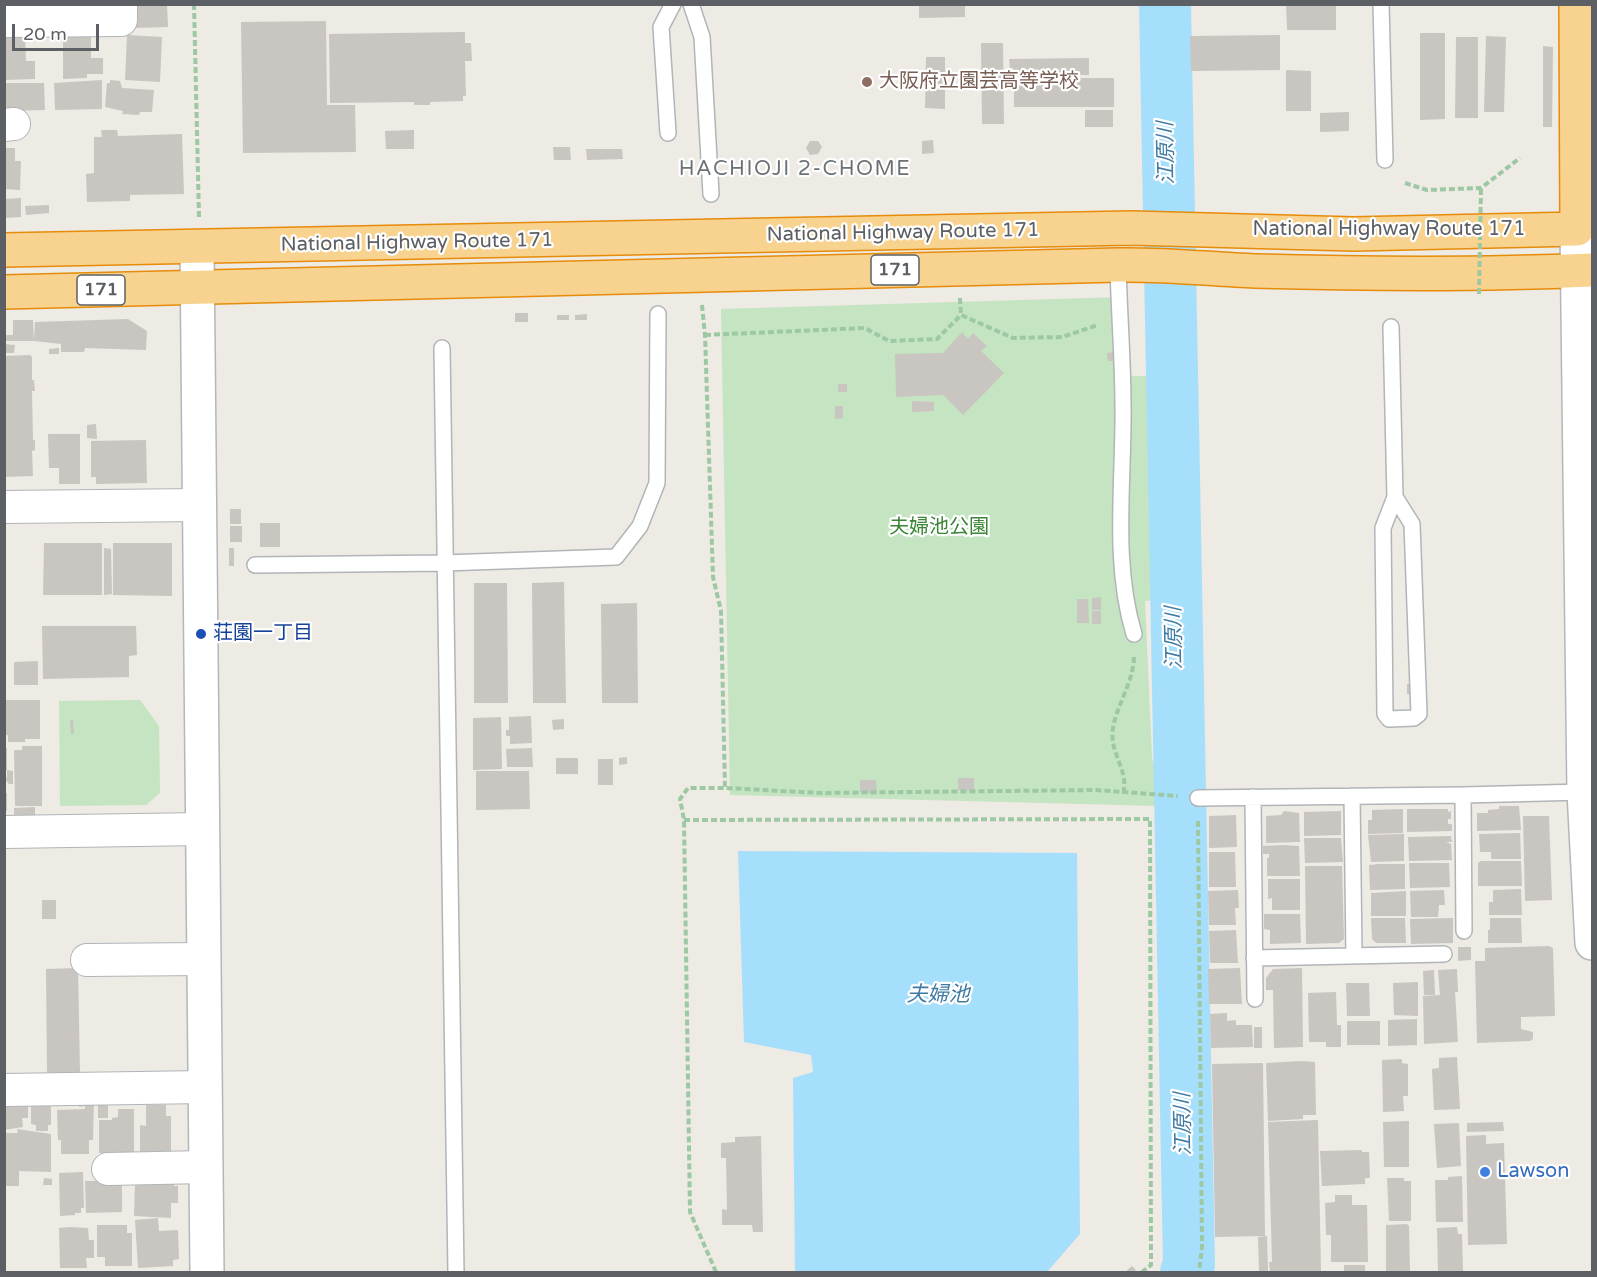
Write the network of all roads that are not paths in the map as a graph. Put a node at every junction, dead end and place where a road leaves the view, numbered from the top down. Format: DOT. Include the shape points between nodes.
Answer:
graph roads {
  1 [pos="121,4"];
  2 [pos="673,4"];
  3 [pos="692,4"];
  4 [pos="1381,4"];
  5 [pos="1576,4"];
  6 [pos="4,21"];
  7 [pos="668,133"];
  8 [pos="1385,160"];
  9 [pos="711,194"];
  10 [pos="1585,229"];
  11 [pos="198,234"];
  12 [pos="4,250"];
  13 [pos="1118,265"];
  14 [pos="1585,270"];
  15 [pos="198,288"];
  16 [pos="4,292"];
  17 [pos="658,314"];
  18 [pos="1391,327"];
  19 [pos="442,348"];
  20 [pos="1395,497"];
  21 [pos="200,505"];
  22 [pos="4,507"];
  23 [pos="444,563"];
  24 [pos="255,566"];
  25 [pos="1134,634"];
  26 [pos="1584,792"];
  27 [pos="1463,795"];
  28 [pos="1352,796"];
  29 [pos="1253,797"];
  30 [pos="1198,798"];
  31 [pos="203,829"];
  32 [pos="4,832"];
  33 [pos="1464,931"];
  34 [pos="1593,943"];
  35 [pos="1444,954"];
  36 [pos="1354,956"];
  37 [pos="1254,958"];
  38 [pos="204,959"];
  39 [pos="87,960"];
  40 [pos="1255,999"];
  41 [pos="206,1087"];
  42 [pos="4,1090"];
  43 [pos="206,1167"];
  44 [pos="108,1169"];
  45 [pos="207,1272"];
  46 [pos="456,1272"];
  1 -- 6 [label="street" via="121,20"];
  2 -- 7 [label="lane" via="661,27"];
  3 -- 9 [label="lane" via="702,37"];
  4 -- 8 [label="lane"];
  5 -- 10 [label="highway"];
  10 -- 11 [label="highway, National Highway Route 171 / 171" via="1354,234 1119,228"];
  10 -- 14 [label="street"];
  11 -- 12 [label="highway, National Highway Route 171 / 171"];
  11 -- 15 [label="street"];
  13 -- 14 [label="highway, National Highway Route 171 / 171" via="1347,273"];
  13 -- 15 [label="highway, National Highway Route 171 / 171"];
  13 -- 25 [label="lane" via="1123,406 1122,569"];
  14 -- 26 [label="street"];
  15 -- 16 [label="highway, National Highway Route 171 / 171"];
  15 -- 21 [label="street"];
  17 -- 23 [label="lane" via="657,483 640,526 616,557"];
  18 -- 20 [label="lane"];
  19 -- 23 [label="lane"];
  20 -- 20 [label="lane" via="1412,524 1419,714 1414,718 1389,719 1385,714 1383,528"];
  21 -- 22 [label="street"];
  21 -- 31 [label="street"];
  23 -- 24 [label="lane"];
  23 -- 46 [label="lane"];
  26 -- 27 [label="lane"];
  26 -- 34 [label="street"];
  27 -- 28 [label="lane"];
  27 -- 33 [label="lane"];
  28 -- 29 [label="lane"];
  28 -- 36 [label="lane"];
  29 -- 30 [label="lane"];
  29 -- 37 [label="lane"];
  31 -- 32 [label="street"];
  31 -- 38 [label="street"];
  35 -- 36 [label="lane"];
  36 -- 37 [label="lane"];
  37 -- 40 [label="lane"];
  38 -- 39 [label="street"];
  38 -- 41 [label="street"];
  41 -- 42 [label="street"];
  41 -- 43 [label="street"];
  43 -- 44 [label="street"];
  43 -- 45 [label="street"];
}
